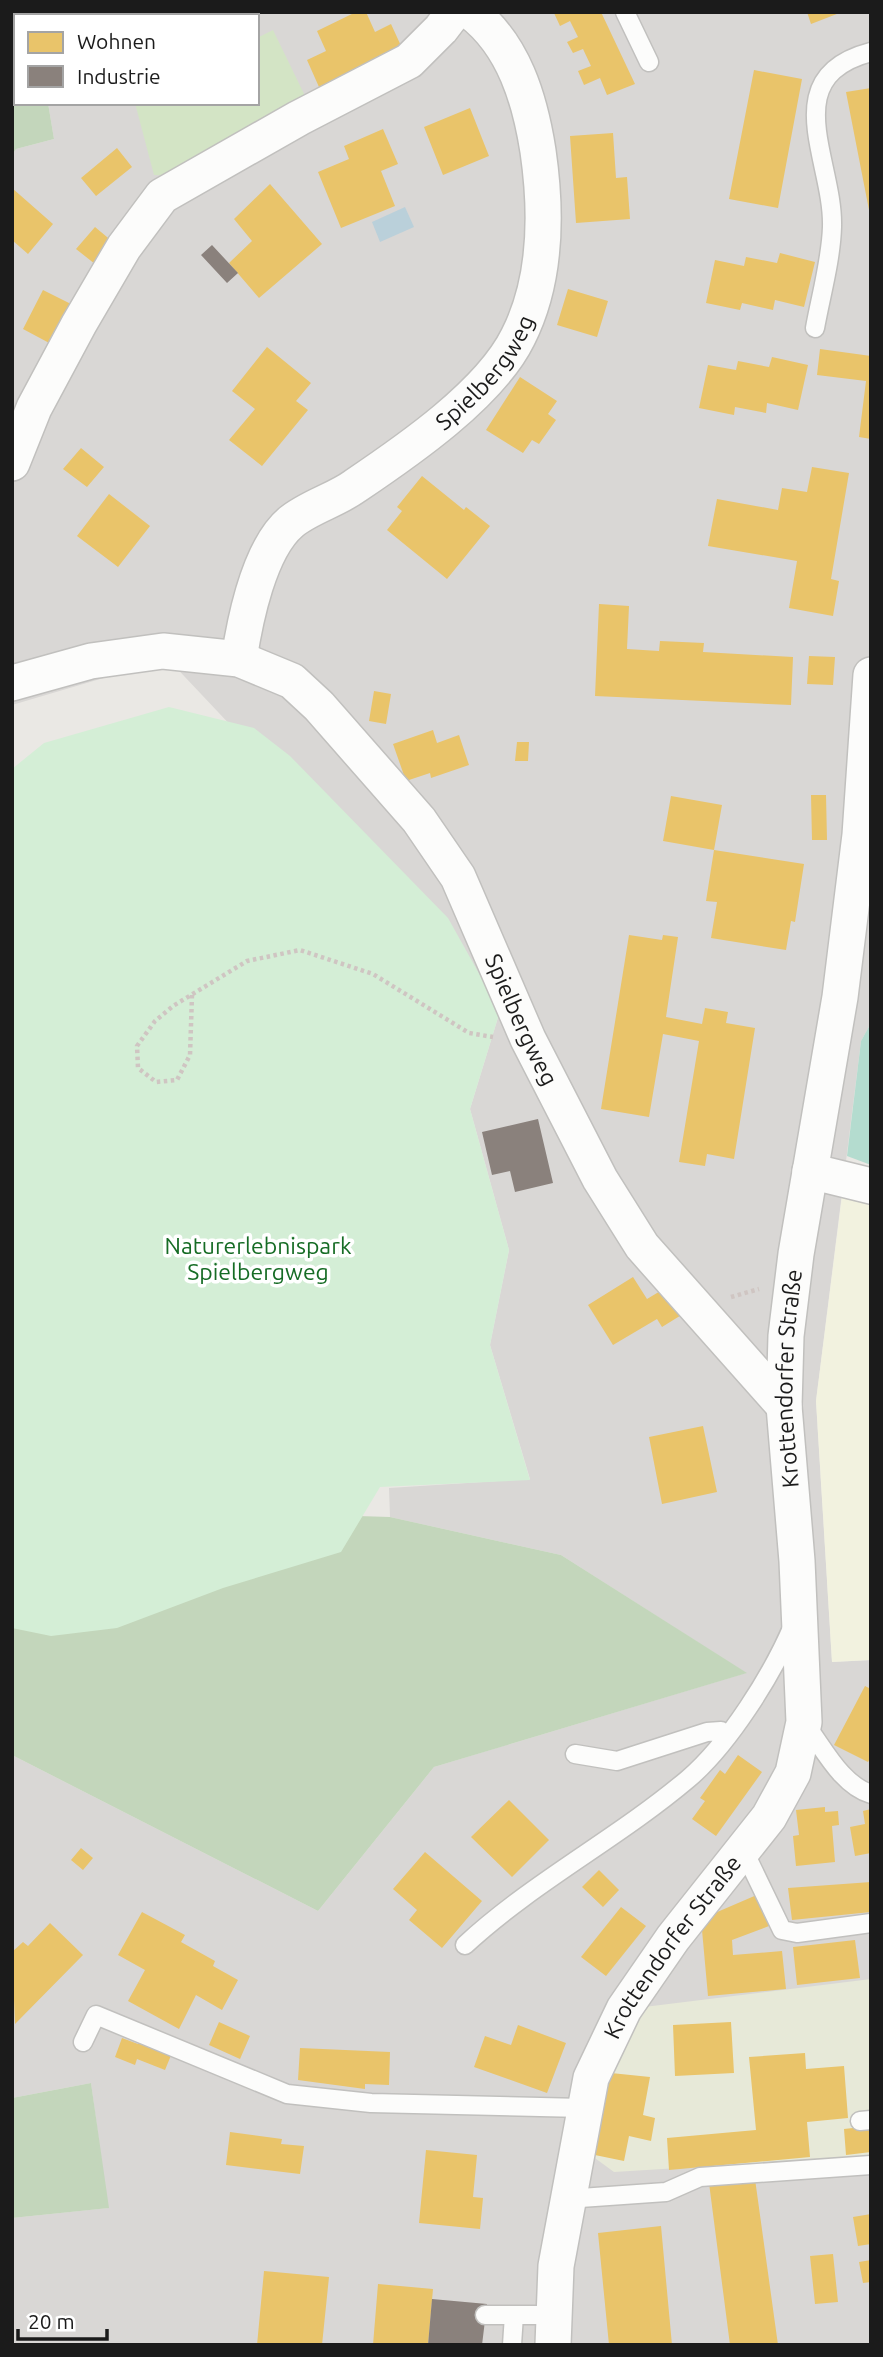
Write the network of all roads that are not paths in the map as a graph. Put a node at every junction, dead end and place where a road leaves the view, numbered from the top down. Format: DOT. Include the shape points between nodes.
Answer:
graph roads {
  1 [pos="625,12"];
  2 [pos="469,13"];
  3 [pos="871,52"];
  4 [pos="649,62"];
  5 [pos="816,328"];
  6 [pos="12,463"];
  7 [pos="239,659"];
  8 [pos="871,675"];
  9 [pos="12,683"];
  10 [pos="810,1171"];
  11 [pos="871,1186"];
  12 [pos="784,1406"];
  13 [pos="800,1611"];
  14 [pos="804,1722"];
  15 [pos="727,1736"];
  16 [pos="575,1754"];
  17 [pos="871,1794"];
  18 [pos="743,1849"];
  19 [pos="871,1923"];
  20 [pos="465,1945"];
  21 [pos="83,2042"];
  22 [pos="583,2108"];
  23 [pos="871,2165"];
  24 [pos="566,2199"];
  25 [pos="485,2315"];
  26 [pos="514,2315"];
  27 [pos="553,2330"];
  28 [pos="512,2345"];
  1 -- 4 [label="lane"];
  2 -- 6 [label="street, Spielbergweg" via="441,29 409,61 162,196 124,247 79,324 34,408"];
  2 -- 7 [label="street, Spielbergweg" via="499,40 520,78 534,123 544,239 518,339 454,412 352,489 291,523 272,546 260,576"];
  3 -- 5 [label="lane" via="834,67 818,87 816,111 832,226"];
  7 -- 9 [label="street, Spielbergweg" via="163,651 91,661"];
  7 -- 12 [label="street, Spielbergweg" via="292,681 419,820 458,877 527,1039 600,1179 642,1247"];
  8 -- 10 [label="street, Krottendorfer Straße" via="860,835 840,996"];
  10 -- 11 [label="street"];
  10 -- 12 [label="street, Krottendorfer Straße" via="786,1336"];
  12 -- 13 [label="street, Krottendorfer Straße"];
  13 -- 14 [label="street, Krottendorfer Straße"];
  13 -- 15 [label="lane" via="777,1663"];
  14 -- 17 [label="lane" via="845,1777"];
  14 -- 18 [label="street, Krottendorfer Straße" via="793,1773 769,1817"];
  15 -- 16 [label="lane" via="721,1731 707,1732 617,1761"];
  15 -- 20 [label="lane" via="690,1777 617,1834 500,1913"];
  18 -- 19 [label="lane" via="782,1930 797,1933"];
  18 -- 22 [label="street, Krottendorfer Straße" via="624,2009 591,2078"];
  21 -- 22 [label="lane" via="96,2015 287,2094 371,2103"];
  22 -- 24 [label="street, Krottendorfer Straße"];
  23 -- 24 [label="lane" via="700,2177 666,2192"];
  24 -- 27 [label="street, Krottendorfer Straße"];
  25 -- 26 [label="lane"];
  26 -- 27 [label="lane"];
  26 -- 28 [label="lane"];
}
